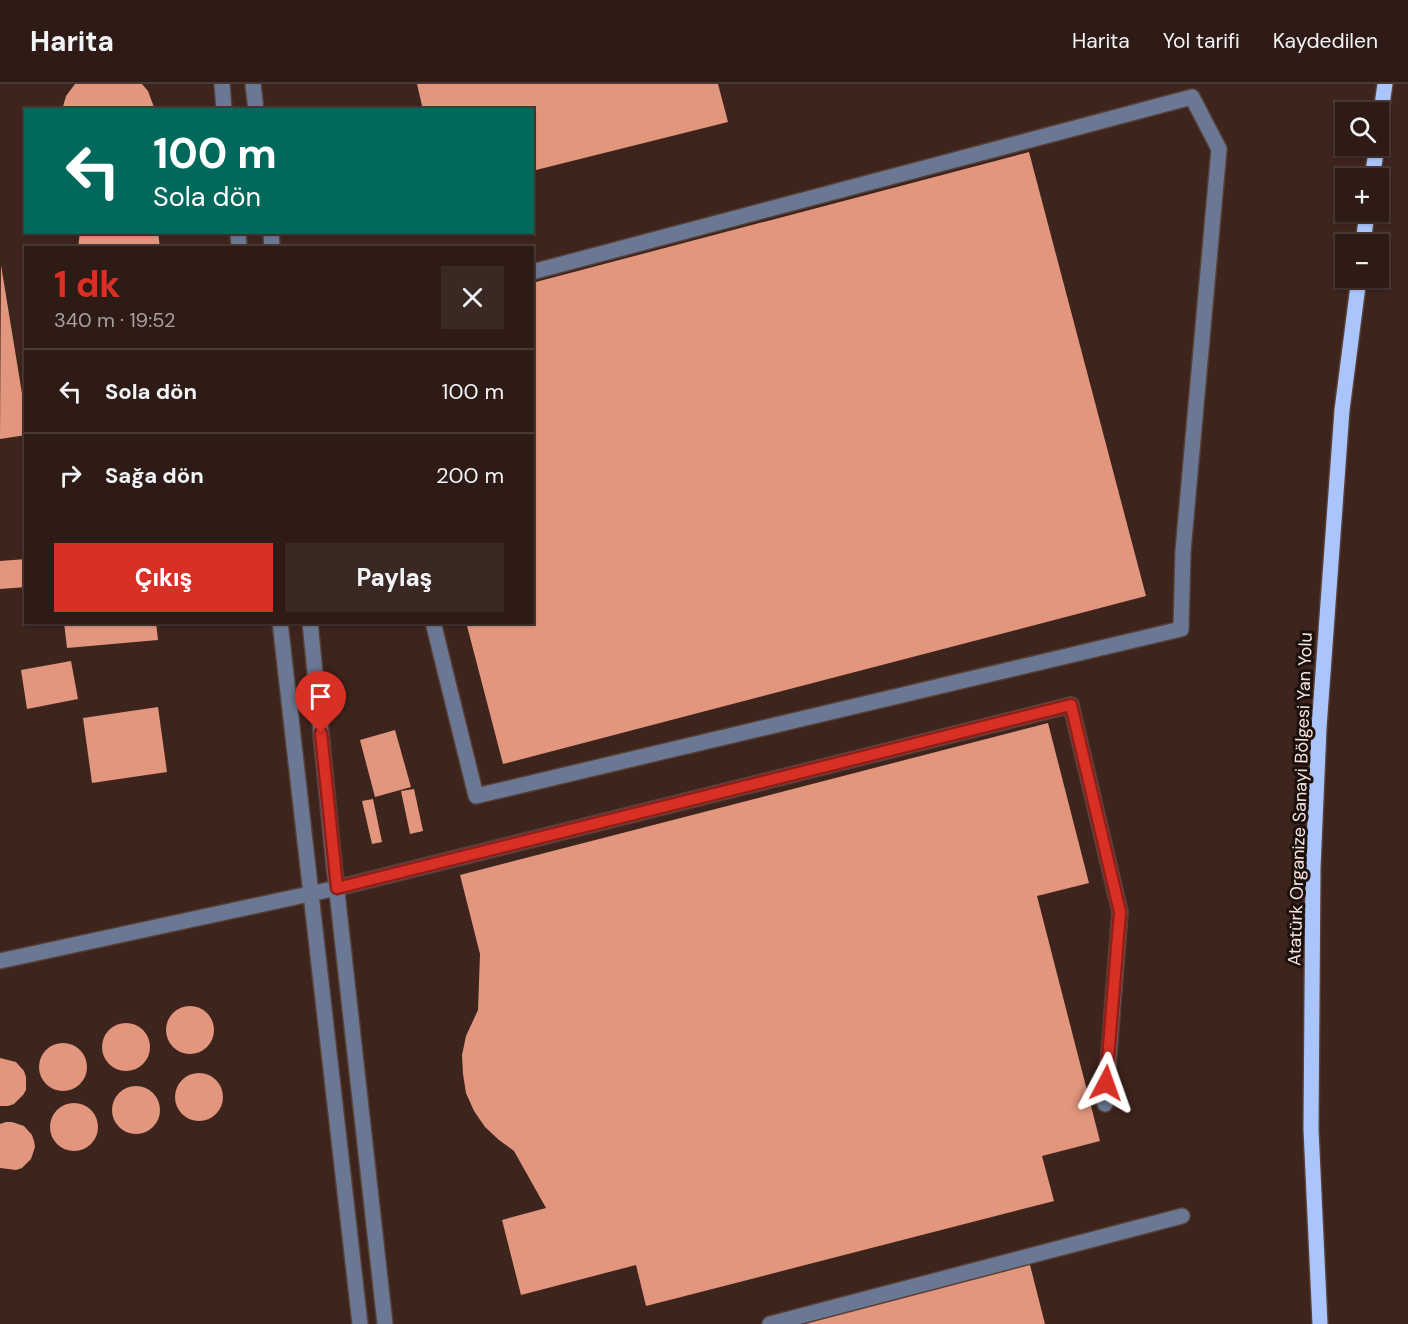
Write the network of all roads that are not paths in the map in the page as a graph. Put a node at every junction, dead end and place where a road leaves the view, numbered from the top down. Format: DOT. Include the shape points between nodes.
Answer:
graph roads {
  1 [pos="222,84"];
  2 [pos="253,84"];
  3 [pos="1385,84"];
  4 [pos="1382,102"];
  5 [pos="224,108"];
  6 [pos="256,108"];
  7 [pos="534,271"];
  8 [pos="1358,288"];
  9 [pos="280,624"];
  10 [pos="310,624"];
  11 [pos="433,624"];
  12 [pos="337,888"];
  13 [pos="309,893"];
  14 [pos="0,961"];
  15 [pos="1105,1104"];
  16 [pos="1182,1216"];
  17 [pos="360,1324"];
  18 [pos="385,1324"];
  19 [pos="770,1324"];
  20 [pos="1320,1324"];
  1 -- 5 [label="street"];
  2 -- 6 [label="street"];
  3 -- 4 [label="main road"];
  7 -- 11 [label="street" via="1192,97 1219,149 1183,551 1181,629 476,796"];
  8 -- 20 [label="main road, Atatürk Organize Sanayi Bölgesi Yan Yolu" via="1341,410 1313,868 1311,1129"];
  9 -- 13 [label="street"];
  10 -- 12 [label="street"];
  12 -- 13 [label="street"];
  12 -- 15 [label="street" via="1071,705 1120,912"];
  12 -- 18 [label="street"];
  13 -- 14 [label="street"];
  13 -- 17 [label="street"];
  16 -- 19 [label="street"];
}
